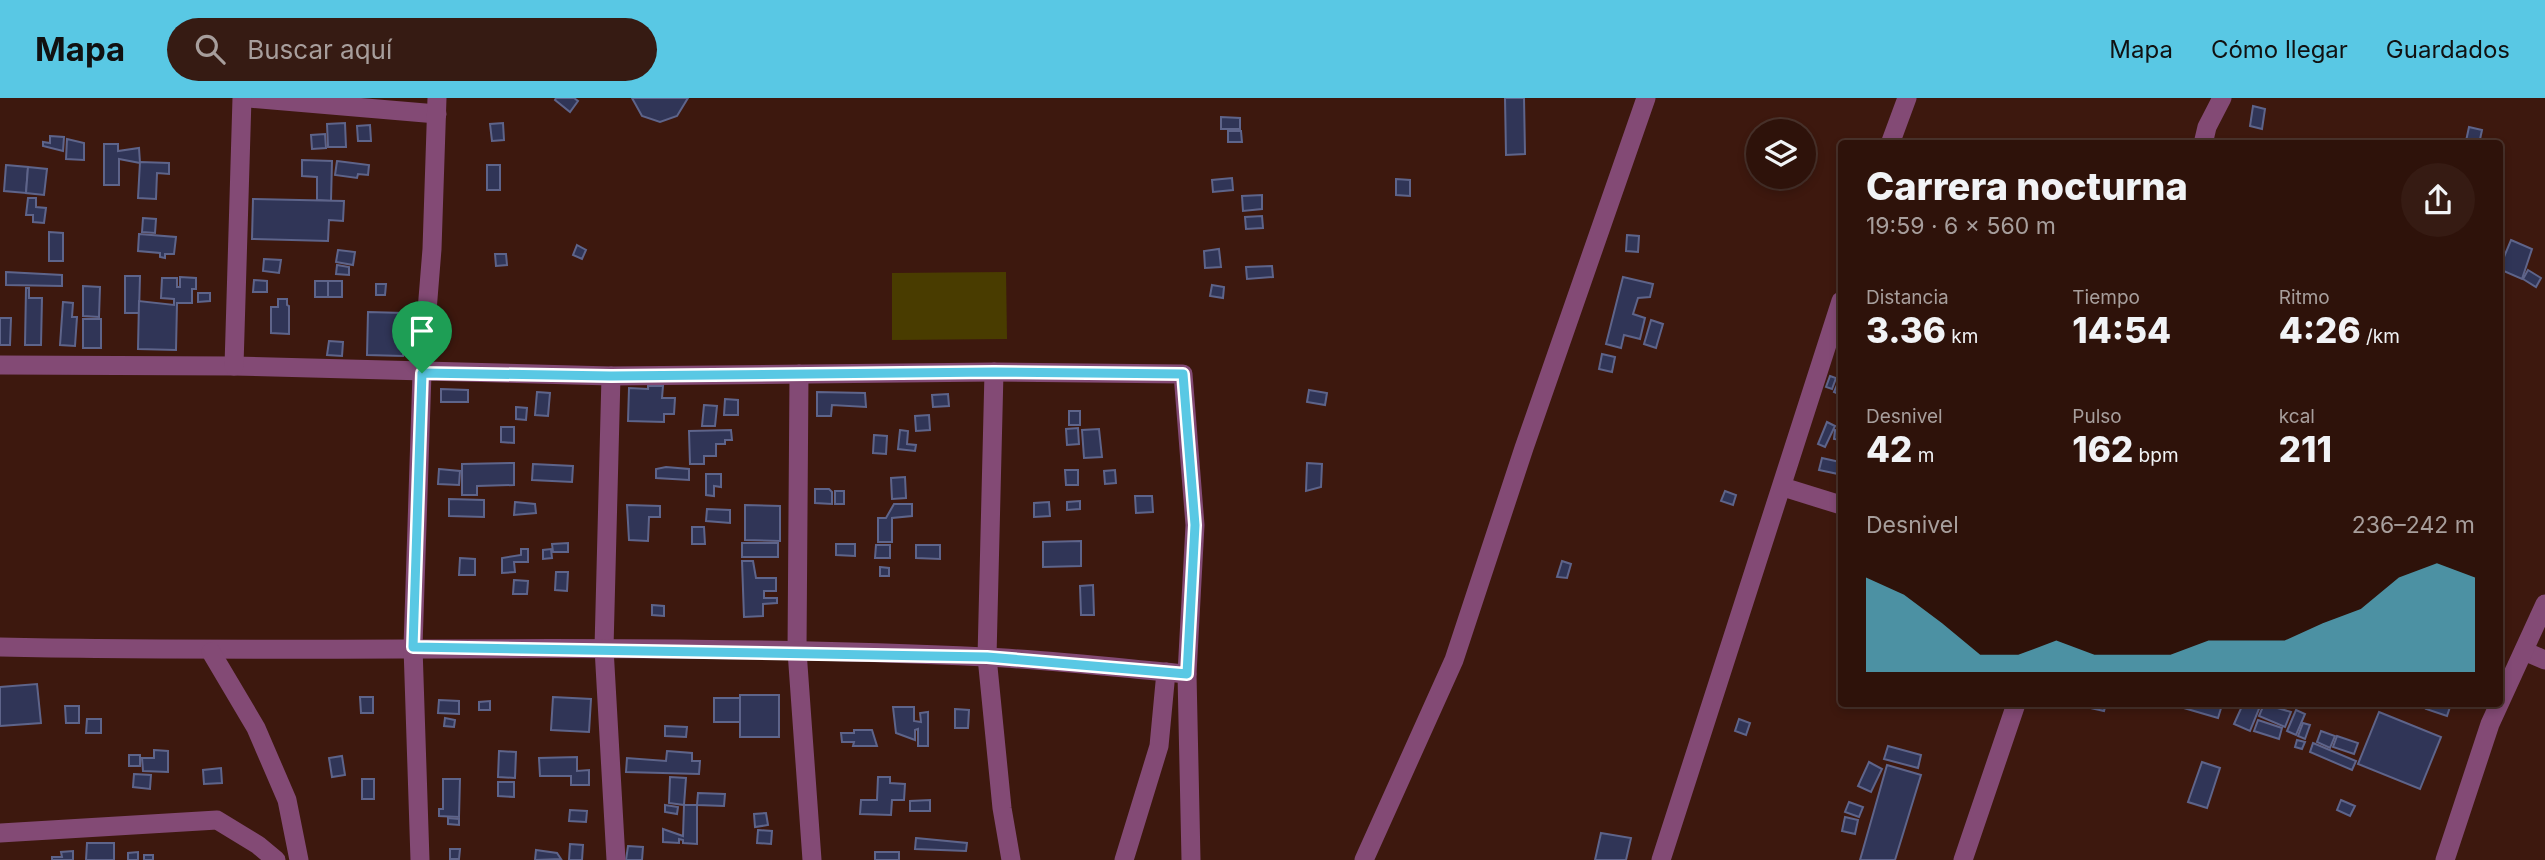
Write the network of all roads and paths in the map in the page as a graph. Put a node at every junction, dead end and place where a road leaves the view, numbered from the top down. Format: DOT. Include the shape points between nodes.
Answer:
graph roads {
  1 [pos="242,98"];
  2 [pos="249,98"];
  3 [pos="1646,98"];
  4 [pos="1907,98"];
  5 [pos="2222,98"];
  6 [pos="437,106"];
  7 [pos="1891,140"];
  8 [pos="2204,140"];
  9 [pos="1838,311"];
  10 [pos="0,365"];
  11 [pos="233,366"];
  12 [pos="994,372"];
  13 [pos="422,373"];
  14 [pos="799,374"];
  15 [pos="611,376"];
  16 [pos="1783,487"];
  17 [pos="1838,504"];
  18 [pos="2545,604"];
  19 [pos="0,647"];
  20 [pos="413,647"];
  21 [pos="604,648"];
  22 [pos="2524,650"];
  23 [pos="211,652"];
  24 [pos="797,652"];
  25 [pos="987,657"];
  26 [pos="2545,660"];
  27 [pos="1166,672"];
  28 [pos="1187,674"];
  29 [pos="2505,676"];
  30 [pos="2015,707"];
  31 [pos="2495,707"];
  32 [pos="0,833"];
  33 [pos="276,860"];
  34 [pos="299,860"];
  35 [pos="420,860"];
  36 [pos="615,860"];
  37 [pos="811,860"];
  38 [pos="1011,860"];
  39 [pos="1124,860"];
  40 [pos="1191,860"];
  41 [pos="1364,860"];
  42 [pos="1661,860"];
  43 [pos="1963,860"];
  44 [pos="2445,860"];
  1 -- 11 [label="street"];
  2 -- 6 [label="street"];
  3 -- 41 [label="street" via="1454,660"];
  4 -- 7 [label="street"];
  5 -- 8 [label="street"];
  6 -- 13 [label="street"];
  9 -- 16 [label="street"];
  10 -- 11 [label="street"];
  11 -- 13 [label="street"];
  12 -- 14 [label="street"];
  12 -- 25 [label="street"];
  12 -- 28 [label="street" via="1183,374 1195,525"];
  13 -- 15 [label="street"];
  13 -- 20 [label="street"];
  14 -- 15 [label="street"];
  14 -- 24 [label="street"];
  15 -- 21 [label="street"];
  16 -- 17 [label="street"];
  16 -- 42 [label="street"];
  18 -- 22 [label="street"];
  19 -- 23 [label="street"];
  20 -- 21 [label="street"];
  20 -- 23 [label="street"];
  20 -- 35 [label="street"];
  21 -- 24 [label="street"];
  21 -- 36 [label="street"];
  22 -- 26 [label="street"];
  22 -- 29 [label="street"];
  23 -- 34 [label="street" via="256,728 282,788"];
  24 -- 25 [label="street"];
  24 -- 37 [label="street"];
  25 -- 27 [label="street"];
  25 -- 38 [label="street"];
  27 -- 28 [label="street"];
  27 -- 39 [label="street" via="1159,746"];
  28 -- 40 [label="street"];
  30 -- 43 [label="street"];
  31 -- 44 [label="street"];
  32 -- 33 [label="street" via="217,820"];
}
